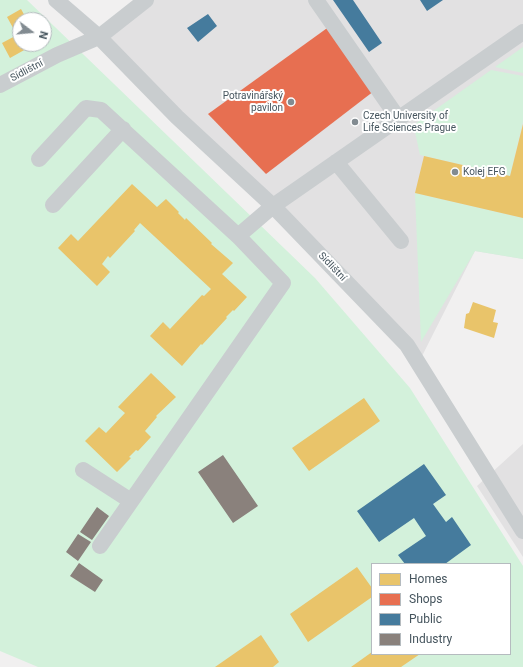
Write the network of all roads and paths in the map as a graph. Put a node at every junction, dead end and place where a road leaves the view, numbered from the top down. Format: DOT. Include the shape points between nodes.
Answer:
graph roads {
  1 [pos="56,0"];
  2 [pos="146,0"];
  3 [pos="316,0"];
  4 [pos="523,32"];
  5 [pos="99,37"];
  6 [pos="0,85"];
  7 [pos="398,118"];
  8 [pos="124,129"];
  9 [pos="39,159"];
  10 [pos="336,162"];
  11 [pos="53,205"];
  12 [pos="273,206"];
  13 [pos="238,236"];
  14 [pos="401,241"];
  15 [pos="83,470"];
  16 [pos="132,501"];
  17 [pos="523,531"];
  18 [pos="100,546"];
  1 -- 5 [label="street, Sídlištní"];
  2 -- 5 [label="street"];
  3 -- 7 [label="street"];
  4 -- 7 [label="street"];
  5 -- 6 [label="street, Sídlištní"];
  5 -- 12 [label="street, Sídlištní" via="177,118"];
  7 -- 10 [label="street"];
  8 -- 9 [label="street" via="101,110 86,108"];
  8 -- 11 [label="street"];
  8 -- 13 [label="street"];
  10 -- 12 [label="street"];
  10 -- 14 [label="street"];
  12 -- 13 [label="street"];
  12 -- 17 [label="street, Sídlištní" via="407,345"];
  13 -- 16 [label="street" via="283,282"];
  15 -- 16 [label="street"];
  16 -- 18 [label="street"];
}
